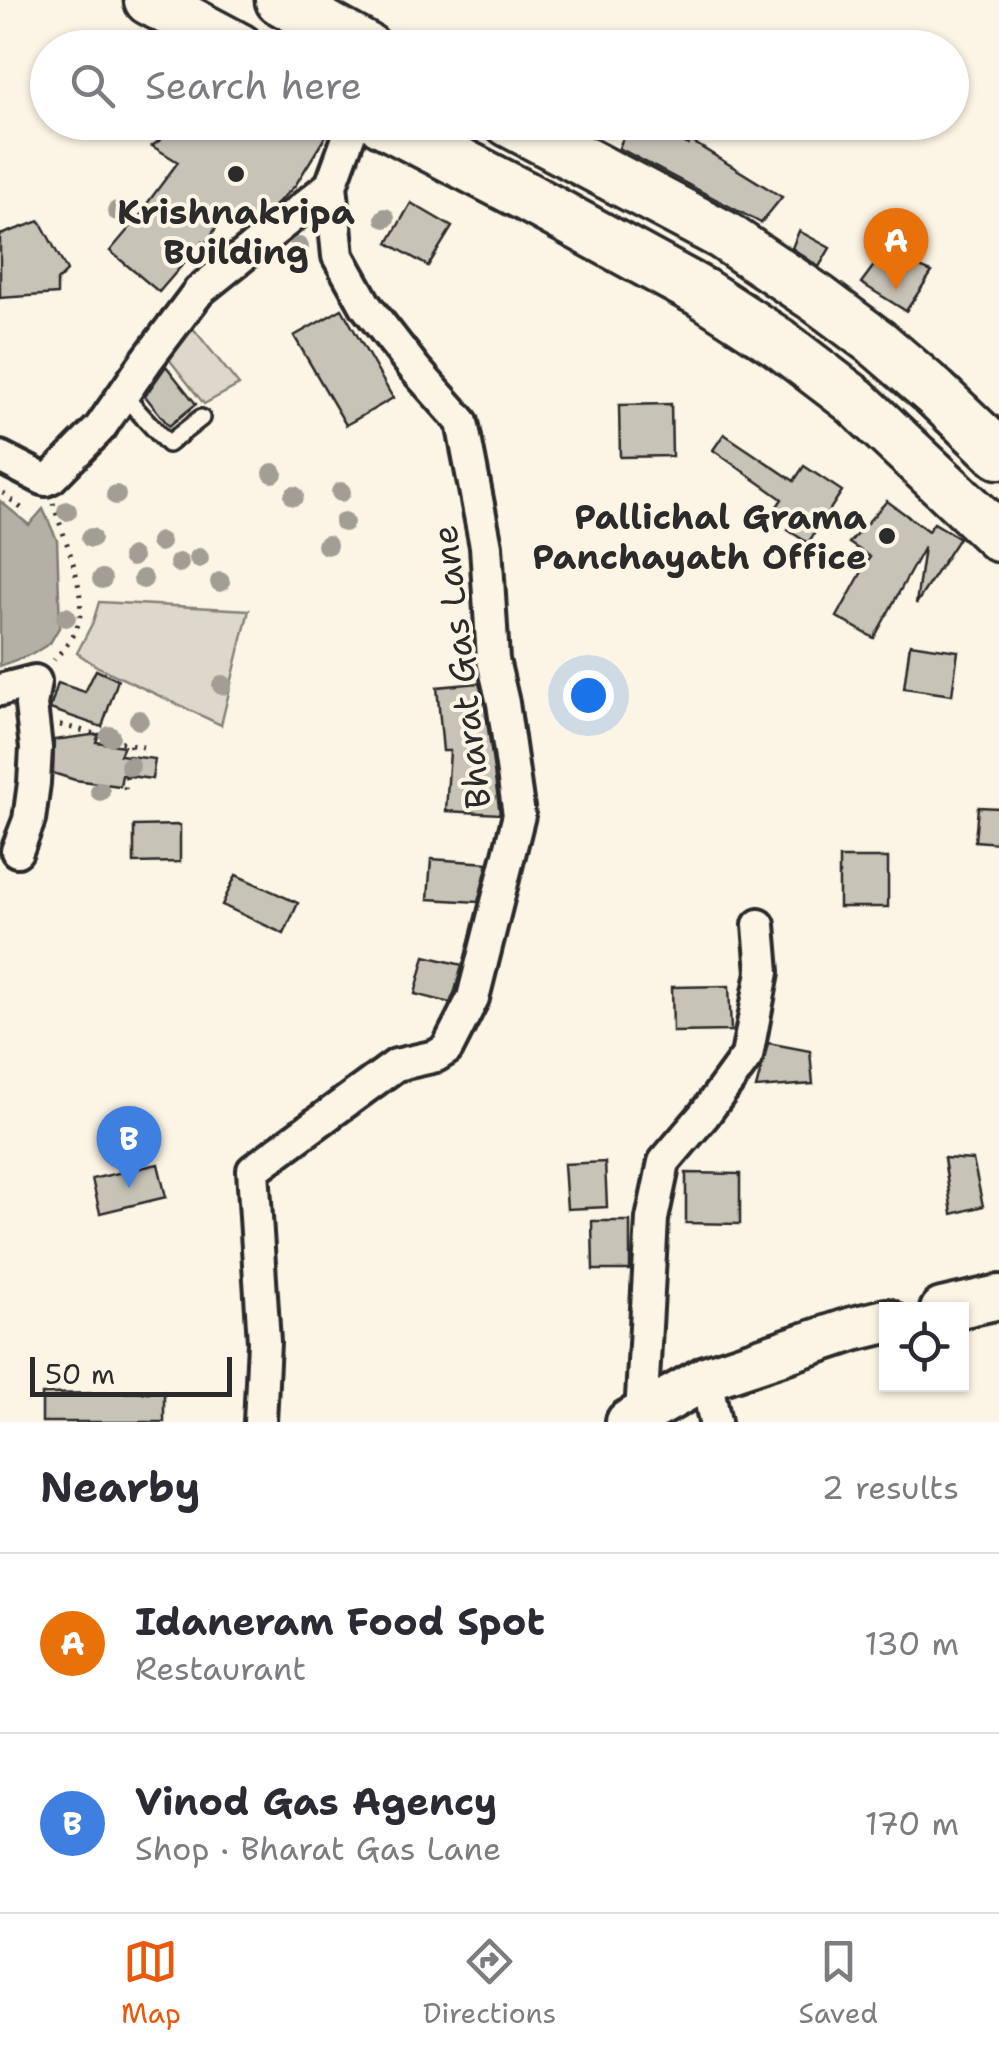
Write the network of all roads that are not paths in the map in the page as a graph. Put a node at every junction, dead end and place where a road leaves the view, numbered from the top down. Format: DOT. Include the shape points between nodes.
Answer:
graph roads {
  1 [pos="149,0"];
  2 [pos="280,0"];
  3 [pos="205,30"];
  4 [pos="334,30"];
  5 [pos="347,140"];
  6 [pos="417,140"];
  7 [pos="543,140"];
  8 [pos="331,185"];
  9 [pos="123,395"];
  10 [pos="201,418"];
  11 [pos="999,454"];
  12 [pos="4,472"];
  13 [pos="999,537"];
  14 [pos="20,691"];
  15 [pos="17,851"];
  16 [pos="759,924"];
  17 [pos="999,1297"];
  18 [pos="969,1304"];
  19 [pos="879,1323"];
  20 [pos="706,1378"];
  21 [pos="635,1419"];
  22 [pos="260,1422"];
  23 [pos="715,1422"];
  1 -- 3 [label="main road"];
  2 -- 4 [label="main road"];
  5 -- 8 [label="street"];
  6 -- 13 [label="main road" via="700,292 778,342 854,400"];
  7 -- 11 [label="main road" via="724,235 803,288 877,343"];
  8 -- 9 [label="street" via="200,291"];
  8 -- 22 [label="street, Bharat Gas Lane" via="338,256 366,306 462,422 486,546 492,660 518,815 473,998 447,1049 396,1066 253,1170 264,1342"];
  9 -- 10 [label="lane" via="168,444"];
  9 -- 12 [label="street" via="100,428 46,480"];
  14 -- 15 [label="street" via="36,748 29,820"];
  16 -- 21 [label="street" via="763,972 747,1056 664,1162 652,1219"];
  17 -- 18 [label="main road"];
  19 -- 20 [label="main road"];
  20 -- 21 [label="main road"];
  20 -- 23 [label="street"];
}
